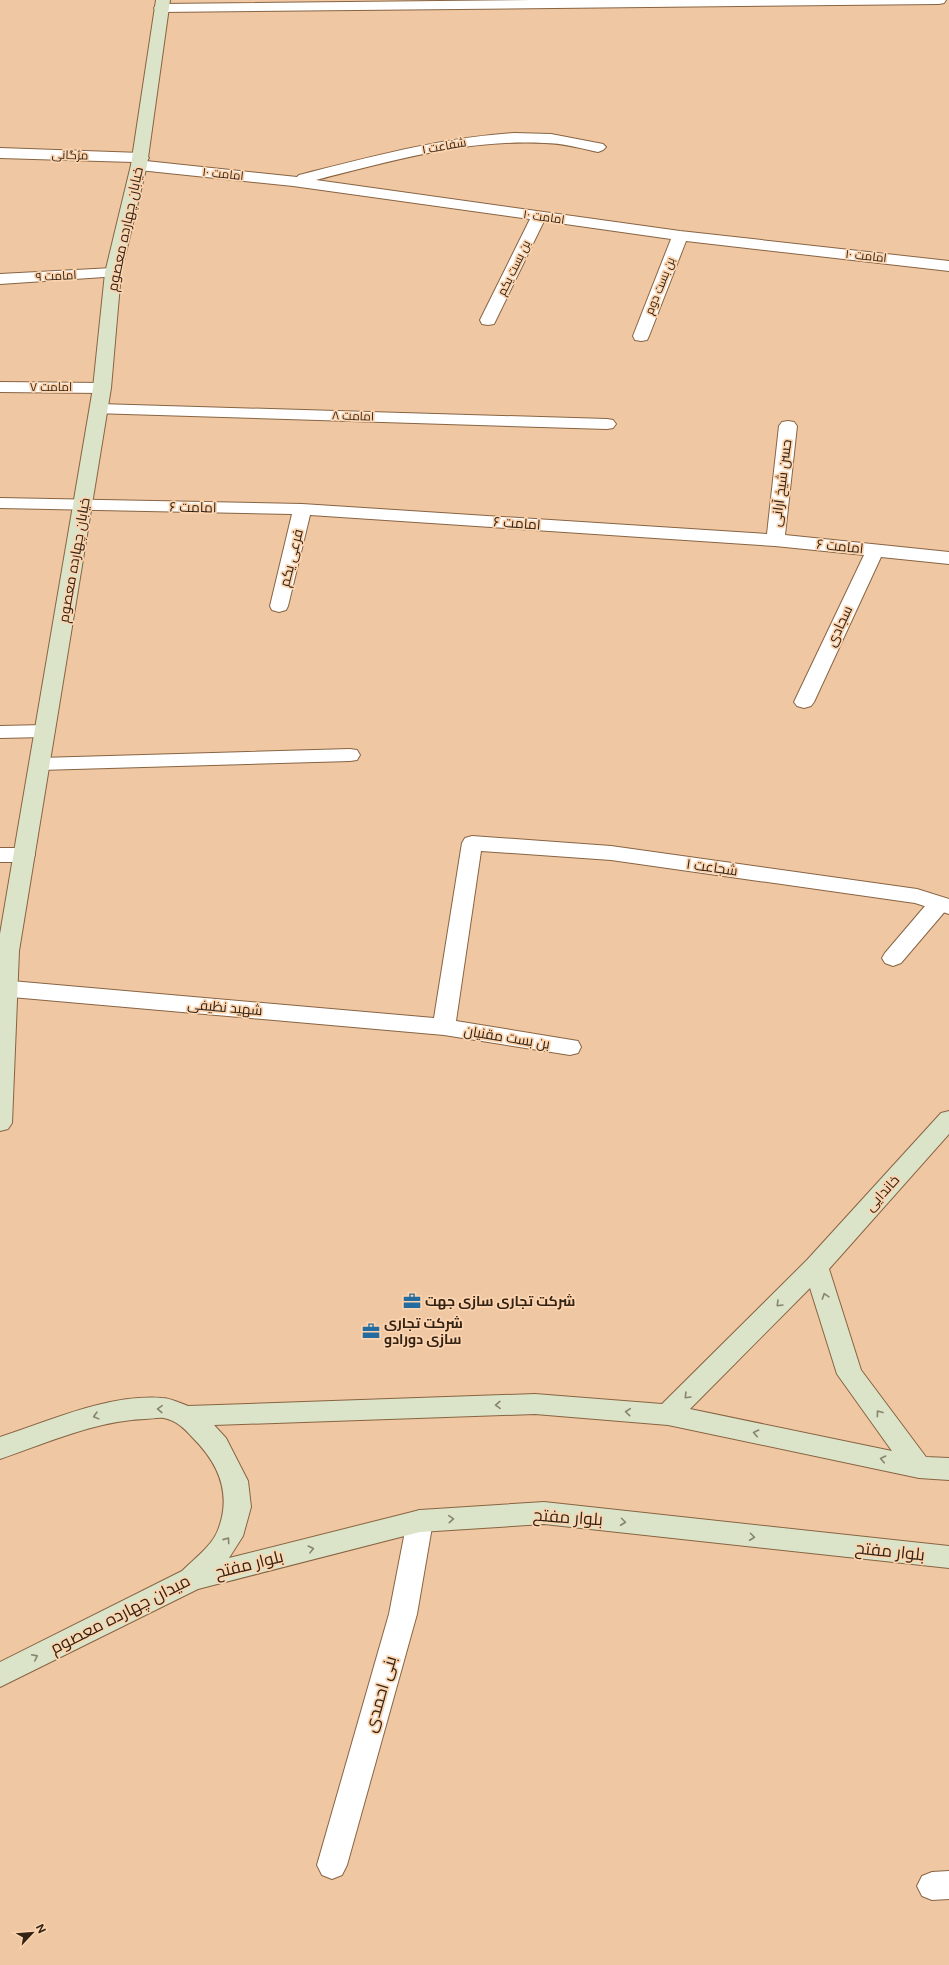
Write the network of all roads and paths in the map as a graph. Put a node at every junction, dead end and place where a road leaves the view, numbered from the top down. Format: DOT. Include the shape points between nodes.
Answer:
graph roads {
  1 [pos="939,0"];
  2 [pos="162,4"];
  3 [pos="598,147"];
  4 [pos="0,153"];
  5 [pos="140,161"];
  6 [pos="293,181"];
  7 [pos="539,216"];
  8 [pos="680,236"];
  9 [pos="949,266"];
  10 [pos="113,273"];
  11 [pos="0,279"];
  12 [pos="488,320"];
  13 [pos="640,336"];
  14 [pos="0,387"];
  15 [pos="102,388"];
  16 [pos="99,409"];
  17 [pos="607,424"];
  18 [pos="788,426"];
  19 [pos="0,503"];
  20 [pos="83,504"];
  21 [pos="302,509"];
  22 [pos="775,540"];
  23 [pos="875,550"];
  24 [pos="949,558"];
  25 [pos="279,606"];
  26 [pos="804,702"];
  27 [pos="45,731"];
  28 [pos="0,732"];
  29 [pos="350,755"];
  30 [pos="40,764"];
  31 [pos="0,855"];
  32 [pos="25,855"];
  33 [pos="944,906"];
  34 [pos="893,958"];
  35 [pos="2,987"];
  36 [pos="444,1027"];
  37 [pos="570,1047"];
  38 [pos="949,1119"];
  39 [pos="0,1123"];
  40 [pos="816,1267"];
  41 [pos="668,1415"];
  42 [pos="188,1416"];
  43 [pos="0,1448"];
  44 [pos="919,1467"];
  45 [pos="949,1469"];
  46 [pos="420,1521"];
  47 [pos="949,1557"];
  48 [pos="192,1579"];
  49 [pos="0,1675"];
  50 [pos="332,1865"];
  1 -- 2 [label="street" via="488,5"];
  2 -- 5 [label="street, خیابان چهارده معصوم"];
  3 -- 6 [label="street, شفاعت ۱" via="545,138 475,140"];
  4 -- 5 [label="street, مژگانی"];
  5 -- 6 [label="street, امامت ۱۰"];
  5 -- 10 [label="street, خیابان چهارده معصوم"];
  6 -- 7 [label="street, امامت ۱۰"];
  7 -- 8 [label="street, امامت ۱۰"];
  7 -- 12 [label="street, بن بست یکم"];
  8 -- 9 [label="street, امامت ۱۰"];
  8 -- 13 [label="street, بن بست دوم"];
  10 -- 11 [label="street, امامت ۹"];
  10 -- 15 [label="street, خیابان چهارده معصوم"];
  14 -- 15 [label="street, امامت ۷"];
  15 -- 16 [label="street, خیابان چهارده معصوم"];
  16 -- 17 [label="street, امامت ۸"];
  16 -- 20 [label="street, خیابان چهارده معصوم"];
  18 -- 22 [label="street, حسن شیخ آرانی"];
  19 -- 20 [label="street, امامت ۶"];
  20 -- 21 [label="street, امامت ۶"];
  20 -- 27 [label="street, خیابان چهارده معصوم"];
  21 -- 22 [label="street, امامت ۶"];
  21 -- 25 [label="street, فرعی یکم"];
  22 -- 23 [label="street, امامت ۶"];
  23 -- 24 [label="street, امامت ۶"];
  23 -- 26 [label="street, سجادی"];
  27 -- 28 [label="street"];
  27 -- 30 [label="street, خیابان چهارده معصوم"];
  29 -- 30 [label="street"];
  30 -- 32 [label="street, خیابان چهارده معصوم"];
  31 -- 32 [label="street"];
  32 -- 35 [label="street, خیابان چهارده معصوم"];
  33 -- 34 [label="street"];
  33 -- 36 [label="street, شجاعت ۱" via="917,896 611,853 472,843"];
  35 -- 36 [label="street, شهید نظیفی"];
  35 -- 39 [label="street, خیابان چهارده معصوم"];
  36 -- 37 [label="street, بن بست مقنیان"];
  38 -- 40 [label="street, خاندایی"];
  40 -- 41 [label="street, خاندایی, one-way"];
  44 -- 40 [label="street, one-way" via="850,1374"];
  41 -- 42 [label="street, one-way" via="535,1404"];
  44 -- 41 [label="street, one-way"];
  42 -- 43 [label="street, میدان چهارده معصوم, one-way" via="163,1408 134,1409 99,1415"];
  48 -- 42 [label="street, میدان چهارده معصوم, one-way" via="216,1555 230,1536 238,1507 235,1481 217,1445"];
  44 -- 45 [label="street"];
  46 -- 47 [label="street, بلوار مفتح, one-way" via="544,1512"];
  48 -- 46 [label="street, بلوار مفتح, one-way"];
  46 -- 50 [label="street, بنی احمدی" via="403,1614"];
  49 -- 48 [label="street, میدان چهارده معصوم, one-way"];
}
